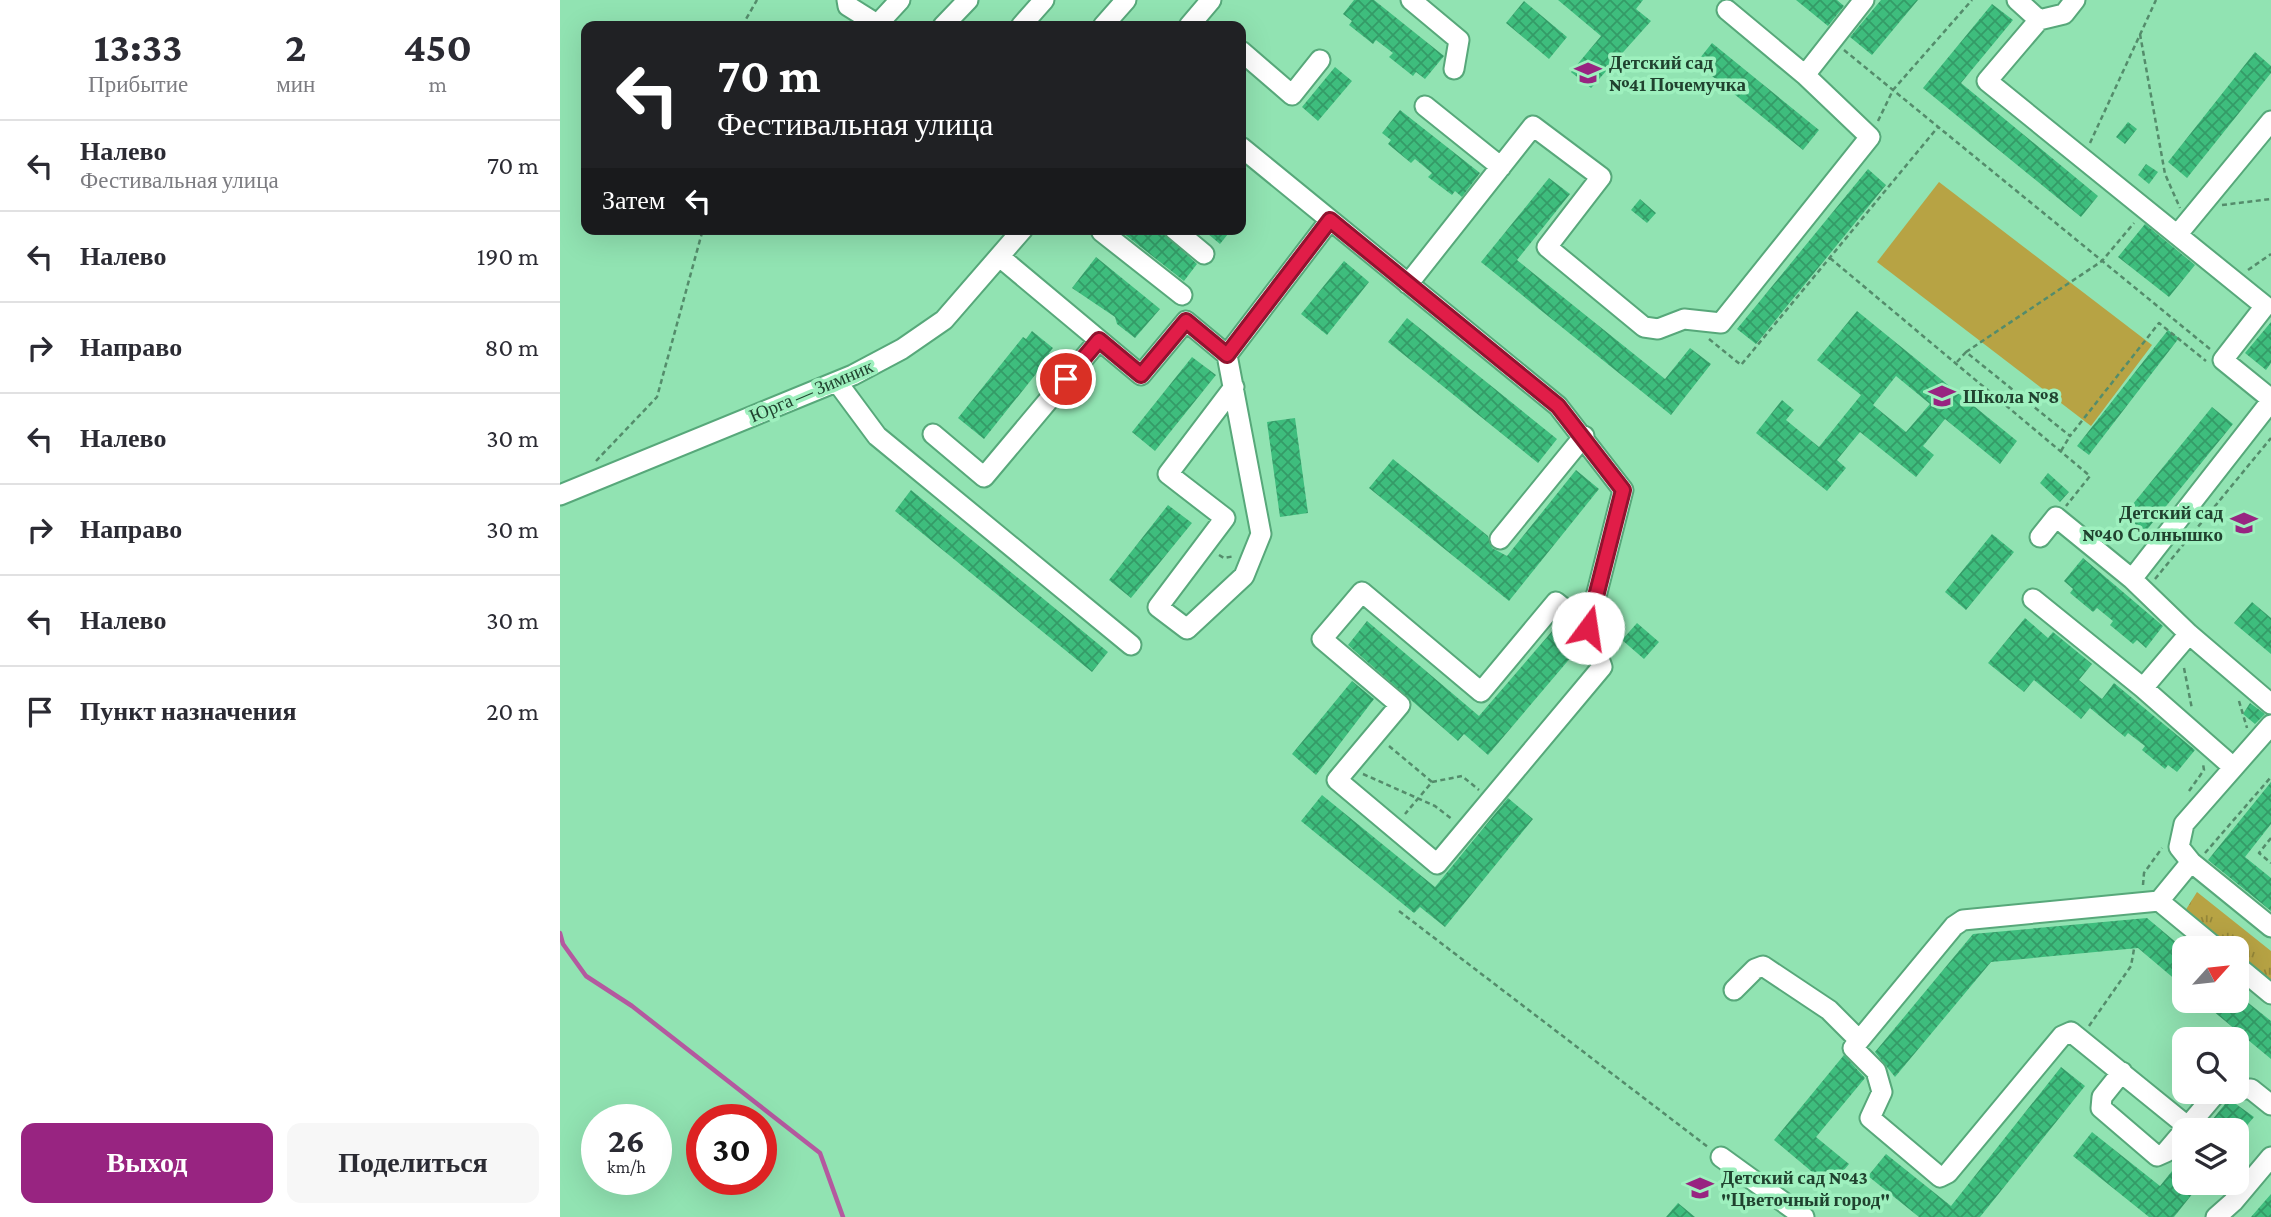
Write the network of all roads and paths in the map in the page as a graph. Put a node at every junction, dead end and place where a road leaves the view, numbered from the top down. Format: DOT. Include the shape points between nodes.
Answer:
graph roads {
  1 [pos="757,0"];
  2 [pos="847,0"];
  3 [pos="900,0"];
  4 [pos="968,0"];
  5 [pos="1044,0"];
  6 [pos="1126,0"];
  7 [pos="1211,0"];
  8 [pos="1411,0"];
  9 [pos="1864,0"];
  10 [pos="1972,0"];
  11 [pos="2017,0"];
  12 [pos="2075,0"];
  13 [pos="2156,0"];
  14 [pos="1727,10"];
  15 [pos="2039,20"];
  16 [pos="745,21"];
  17 [pos="870,21"];
  18 [pos="882,21"];
  19 [pos="948,21"];
  20 [pos="1025,21"];
  21 [pos="1107,21"];
  22 [pos="1200,21"];
  23 [pos="2140,34"];
  24 [pos="1832,40"];
  25 [pos="1246,55"];
  26 [pos="1320,60"];
  27 [pos="1454,69"];
  28 [pos="1805,75"];
  29 [pos="1894,90"];
  30 [pos="1425,106"];
  31 [pos="2271,121"];
  32 [pos="1938,127"];
  33 [pos="1870,137"];
  34 [pos="1246,151"];
  35 [pos="2083,159"];
  36 [pos="1501,167"];
  37 [pos="2271,199"];
  38 [pos="2200,208"];
  39 [pos="2145,209"];
  40 [pos="1330,220"];
  41 [pos="2182,229"];
  42 [pos="701,235"];
  43 [pos="1018,235"];
  44 [pos="1105,235"];
  45 [pos="1181,235"];
  46 [pos="1203,254"];
  47 [pos="2271,254"];
  48 [pos="1830,257"];
  49 [pos="1001,258"];
  50 [pos="2102,261"];
  51 [pos="2233,280"];
  52 [pos="1408,284"];
  53 [pos="1182,295"];
  54 [pos="1684,319"];
  55 [pos="1099,340"];
  56 [pos="1966,352"];
  57 [pos="1227,355"];
  58 [pos="2223,360"];
  59 [pos="1956,363"];
  60 [pos="837,382"];
  61 [pos="1234,387"];
  62 [pos="2271,400"];
  63 [pos="933,434"];
  64 [pos="1584,436"];
  65 [pos="2070,436"];
  66 [pos="2271,438"];
  67 [pos="2061,451"];
  68 [pos="591,465"];
  69 [pos="560,495"];
  70 [pos="2056,517"];
  71 [pos="2040,537"];
  72 [pos="1500,539"];
  73 [pos="1205,544"];
  74 [pos="1254,551"];
  75 [pos="2139,585"];
  76 [pos="2033,599"];
  77 [pos="1588,628"];
  78 [pos="2189,634"];
  79 [pos="1130,645"];
  80 [pos="2143,688"];
  81 [pos="2234,692"];
  82 [pos="2271,704"];
  83 [pos="2271,725"];
  84 [pos="1375,734"];
  85 [pos="2255,742"];
  86 [pos="2233,767"];
  87 [pos="1346,769"];
  88 [pos="1432,782"];
  89 [pos="1419,798"];
  90 [pos="1490,800"];
  91 [pos="1394,827"];
  92 [pos="1465,830"];
  93 [pos="2271,838"];
  94 [pos="2185,855"];
  95 [pos="2271,863"];
  96 [pos="2159,901"];
  97 [pos="1399,911"];
  98 [pos="2271,927"];
  99 [pos="2201,936"];
  100 [pos="2134,949"];
  101 [pos="2249,976"];
  102 [pos="1734,990"];
  103 [pos="2271,994"];
  104 [pos="2081,1037"];
  105 [pos="1859,1040"];
  106 [pos="2122,1072"];
  107 [pos="2249,1088"];
  108 [pos="2206,1104"];
  109 [pos="2271,1104"];
  110 [pos="2177,1118"];
  111 [pos="2194,1118"];
  112 [pos="2172,1145"];
  113 [pos="1721,1157"];
  114 [pos="2271,1157"];
  115 [pos="1804,1217"];
  116 [pos="2216,1217"];
  1 -- 16 [label="path"];
  2 -- 17 [label="street" via="848,6"];
  3 -- 18 [label="street"];
  4 -- 19 [label="street"];
  5 -- 20 [label="street"];
  6 -- 21 [label="street"];
  7 -- 22 [label="street"];
  8 -- 27 [label="street" via="1459,40"];
  9 -- 24 [label="street"];
  10 -- 29 [label="path"];
  11 -- 15 [label="street"];
  12 -- 15 [label="street" via="2064,14"];
  13 -- 23 [label="path"];
  14 -- 28 [label="street"];
  15 -- 35 [label="street" via="1987,81"];
  23 -- 35 [label="path"];
  23 -- 41 [label="path" via="2165,174"];
  24 -- 28 [label="street"];
  24 -- 29 [label="path"];
  25 -- 26 [label="street" via="1292,95"];
  28 -- 33 [label="street"];
  29 -- 32 [label="path"];
  29 -- 33 [label="path"];
  30 -- 36 [label="street"];
  31 -- 38 [label="street"];
  32 -- 48 [label="path"];
  32 -- 50 [label="path"];
  33 -- 54 [label="street" via="1721,323"];
  34 -- 40 [label="street"];
  35 -- 39 [label="street"];
  36 -- 52 [label="street"];
  36 -- 54 [label="street" via="1533,126 1601,177 1547,247 1644,327 1658,330"];
  37 -- 38 [label="path"];
  38 -- 41 [label="street"];
  39 -- 41 [label="street"];
  39 -- 50 [label="path"];
  40 -- 52 [label="street"];
  40 -- 57 [label="street"];
  41 -- 51 [label="street"];
  42 -- 68 [label="path" via="657,397"];
  43 -- 49 [label="street, Юрга — Зимник"];
  44 -- 53 [label="street"];
  45 -- 46 [label="street"];
  47 -- 51 [label="path"];
  48 -- 54 [label="path" via="1741,365"];
  48 -- 59 [label="path"];
  49 -- 55 [label="street"];
  49 -- 60 [label="street, Юрга — Зимник" via="944,320 902,349"];
  50 -- 56 [label="path"];
  50 -- 58 [label="path"];
  51 -- 58 [label="street" via="2265,306"];
  52 -- 64 [label="street" via="1558,406"];
  55 -- 57 [label="street" via="1141,375 1186,321"];
  55 -- 63 [label="street" via="984,477"];
  56 -- 59 [label="path"];
  56 -- 65 [label="path"];
  57 -- 61 [label="street"];
  58 -- 62 [label="street"];
  58 -- 65 [label="path" via="2207,361 2159,323"];
  59 -- 67 [label="path"];
  60 -- 69 [label="street, Юрга — Зимник"];
  60 -- 79 [label="street" via="877,436"];
  61 -- 73 [label="street" via="1168,474 1225,517"];
  61 -- 74 [label="street" via="1261,534"];
  62 -- 75 [label="street"];
  64 -- 72 [label="street"];
  64 -- 77 [label="street" via="1623,490"];
  65 -- 67 [label="path"];
  66 -- 75 [label="path"];
  67 -- 70 [label="path" via="2090,476"];
  70 -- 71 [label="street"];
  70 -- 75 [label="street"];
  73 -- 74 [label="path" via="1224,558"];
  73 -- 74 [label="street" via="1158,607 1186,629 1244,576"];
  75 -- 78 [label="street"];
  76 -- 80 [label="street"];
  77 -- 84 [label="street" via="1556,602 1481,692 1362,592 1322,639 1400,705"];
  77 -- 90 [label="street" via="1602,667"];
  78 -- 80 [label="street"];
  78 -- 82 [label="street"];
  80 -- 86 [label="street"];
  81 -- 85 [label="path"];
  83 -- 85 [label="street"];
  84 -- 87 [label="street"];
  84 -- 88 [label="path"];
  85 -- 86 [label="street"];
  86 -- 94 [label="street" via="2184,824"];
  87 -- 89 [label="path"];
  87 -- 91 [label="street" via="1337,780"];
  88 -- 89 [label="path"];
  88 -- 90 [label="path" via="1462,776"];
  89 -- 91 [label="path"];
  89 -- 92 [label="path"];
  90 -- 92 [label="street"];
  91 -- 92 [label="street" via="1437,864"];
  93 -- 95 [label="path" via="2259,853"];
  94 -- 96 [label="street"];
  94 -- 98 [label="street"];
  96 -- 99 [label="street"];
  96 -- 105 [label="street" via="1963,919"];
  97 -- 113 [label="path"];
  100 -- 104 [label="path" via="2131,966"];
  101 -- 103 [label="street"];
  102 -- 105 [label="street" via="1763,966 1829,1010"];
  104 -- 105 [label="street" via="2071,1032 2062,1036 1940,1177 1870,1118 1882,1093 1876,1071 1854,1051"];
  104 -- 106 [label="street"];
  106 -- 110 [label="street"];
  106 -- 112 [label="street" via="2101,1101 2105,1114 2157,1156"];
  107 -- 109 [label="street"];
  108 -- 111 [label="street"];
  113 -- 115 [label="street"];
  114 -- 116 [label="street"];
}
